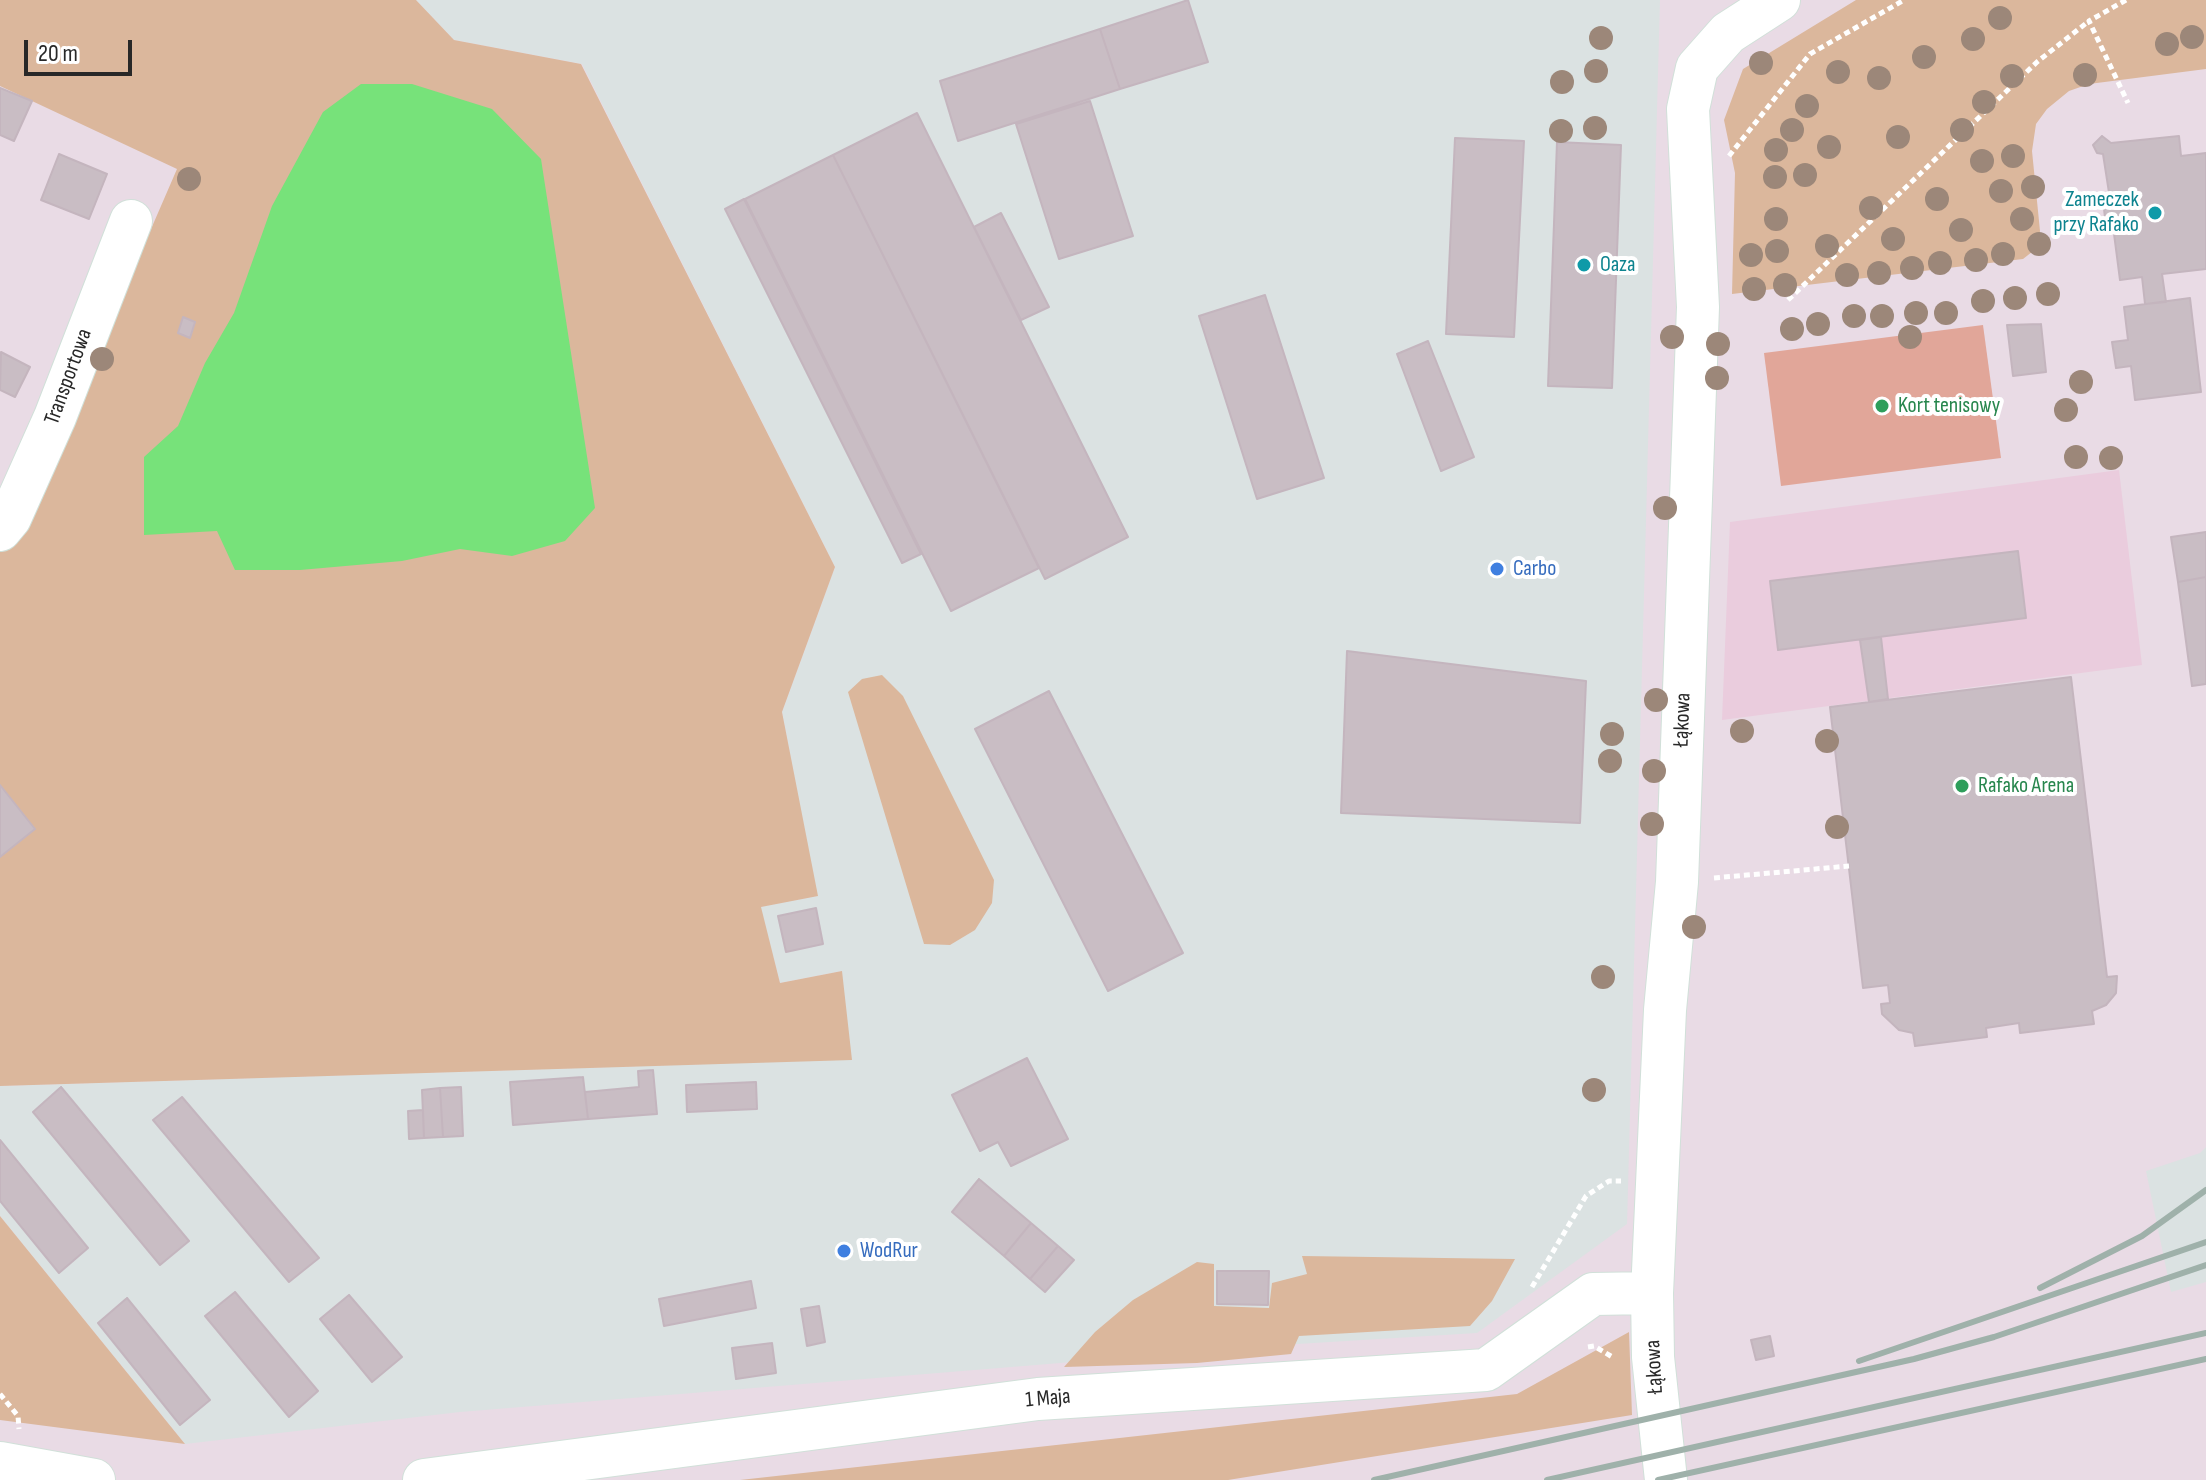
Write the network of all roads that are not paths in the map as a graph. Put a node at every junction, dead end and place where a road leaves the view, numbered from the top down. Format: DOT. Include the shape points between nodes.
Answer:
graph roads {
  1 [pos="1779,0"];
  2 [pos="131,221"];
  3 [pos="0,530"];
  4 [pos="1652,1293"];
  5 [pos="0,1463"];
  6 [pos="94,1480"];
  7 [pos="424,1480"];
  8 [pos="1666,1480"];
  1 -- 4 [label="street, Łąkowa" via="1716,45 1697,68 1690,91 1698,307 1677,882 1665,1010"];
  2 -- 3 [label="street, Transportowa" via="55,417"];
  4 -- 7 [label="street, 1 Maja" via="1593,1294 1486,1370 1038,1399"];
  4 -- 8 [label="street, Łąkowa"];
  5 -- 6 [label="street"];
}
